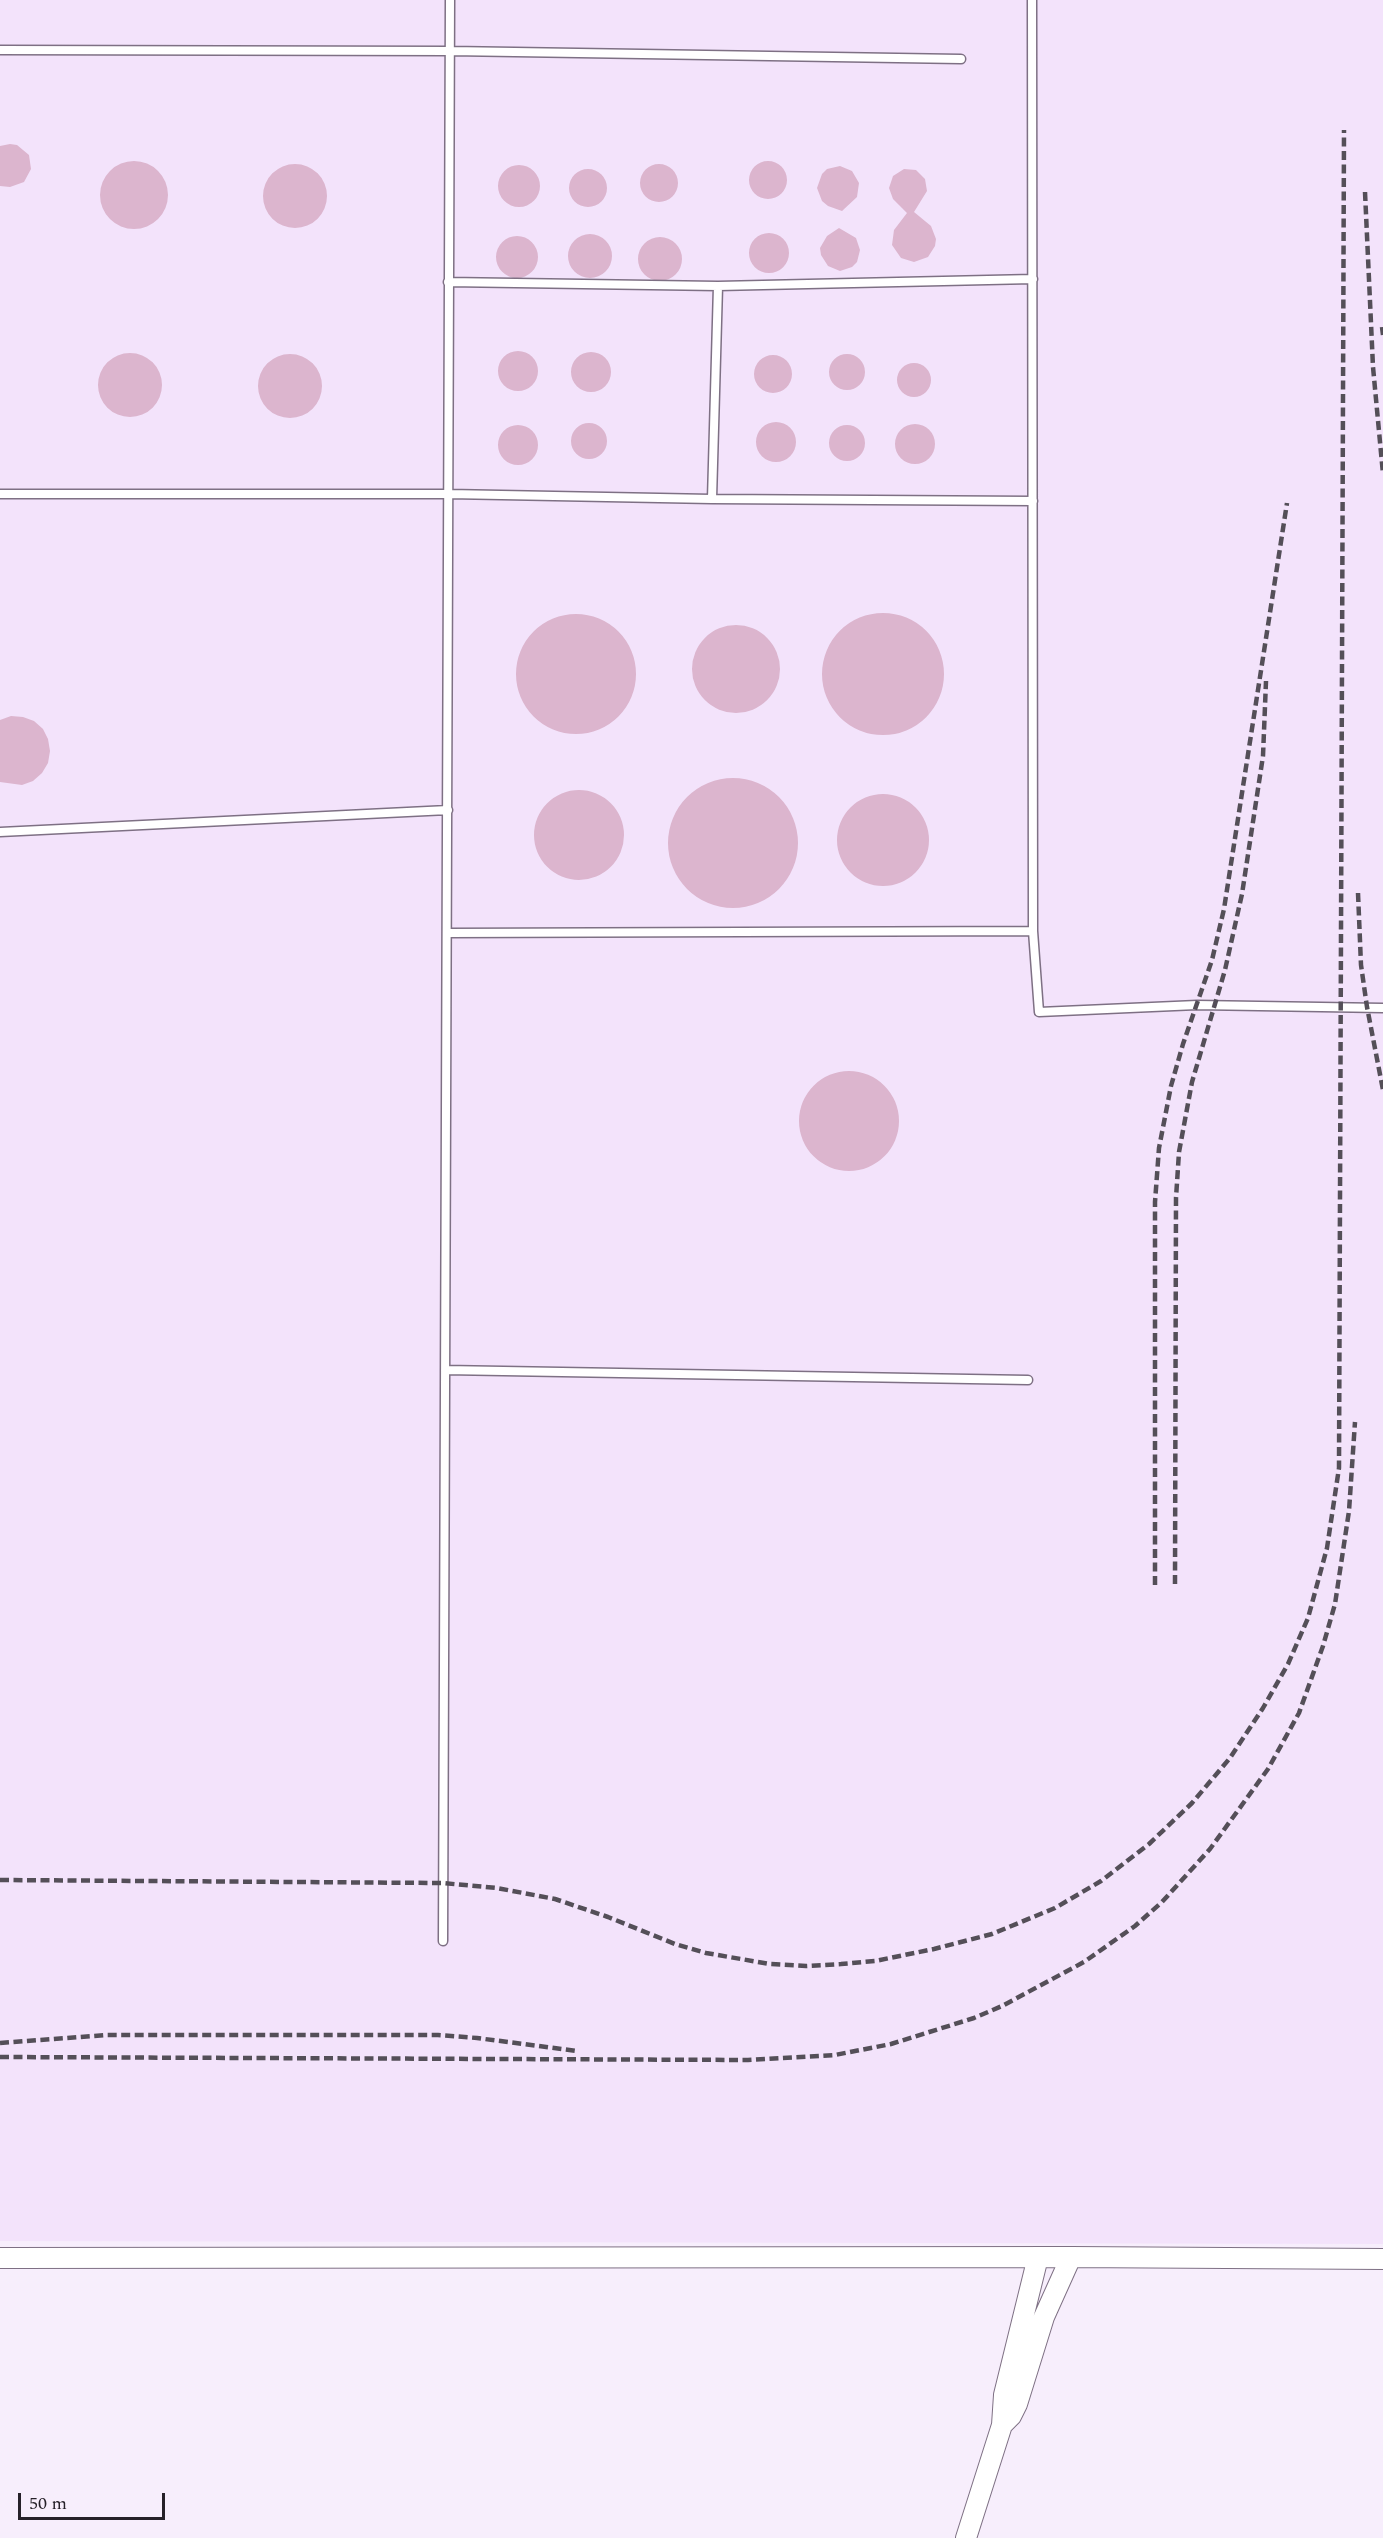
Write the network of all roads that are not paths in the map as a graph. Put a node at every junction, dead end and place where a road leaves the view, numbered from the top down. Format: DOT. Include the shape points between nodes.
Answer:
graph roads {
  1 [pos="450,0"];
  2 [pos="1032,0"];
  3 [pos="0,50"];
  4 [pos="451,51"];
  5 [pos="961,59"];
  6 [pos="1034,279"];
  7 [pos="448,282"];
  8 [pos="718,286"];
  9 [pos="0,494"];
  10 [pos="449,494"];
  11 [pos="712,499"];
  12 [pos="1032,501"];
  13 [pos="448,810"];
  14 [pos="0,832"];
  15 [pos="1034,931"];
  16 [pos="449,933"];
  17 [pos="1383,1008"];
  18 [pos="445,1370"];
  19 [pos="1028,1380"];
  20 [pos="443,1941"];
  21 [pos="1038,2257"];
  22 [pos="1071,2257"];
  23 [pos="0,2258"];
  24 [pos="1383,2259"];
  25 [pos="1002,2425"];
  26 [pos="966,2538"];
  1 -- 4 [label="lane"];
  2 -- 6 [label="lane"];
  3 -- 4 [label="lane"];
  4 -- 5 [label="lane"];
  4 -- 7 [label="lane"];
  6 -- 8 [label="lane"];
  6 -- 12 [label="lane"];
  7 -- 8 [label="lane"];
  7 -- 10 [label="lane"];
  8 -- 11 [label="lane"];
  9 -- 10 [label="lane"];
  10 -- 11 [label="lane"];
  10 -- 13 [label="lane"];
  11 -- 12 [label="lane"];
  12 -- 15 [label="lane"];
  13 -- 14 [label="lane"];
  13 -- 16 [label="lane"];
  15 -- 16 [label="lane"];
  15 -- 17 [label="lane" via="1040,1012 1197,1005"];
  16 -- 18 [label="lane"];
  18 -- 19 [label="lane"];
  18 -- 20 [label="lane"];
  21 -- 22 [label="street"];
  21 -- 23 [label="street"];
  21 -- 25 [label="street" via="1004,2395"];
  22 -- 24 [label="street"];
  22 -- 25 [label="street" via="1044,2318 1017,2404"];
  25 -- 26 [label="street"];
}
